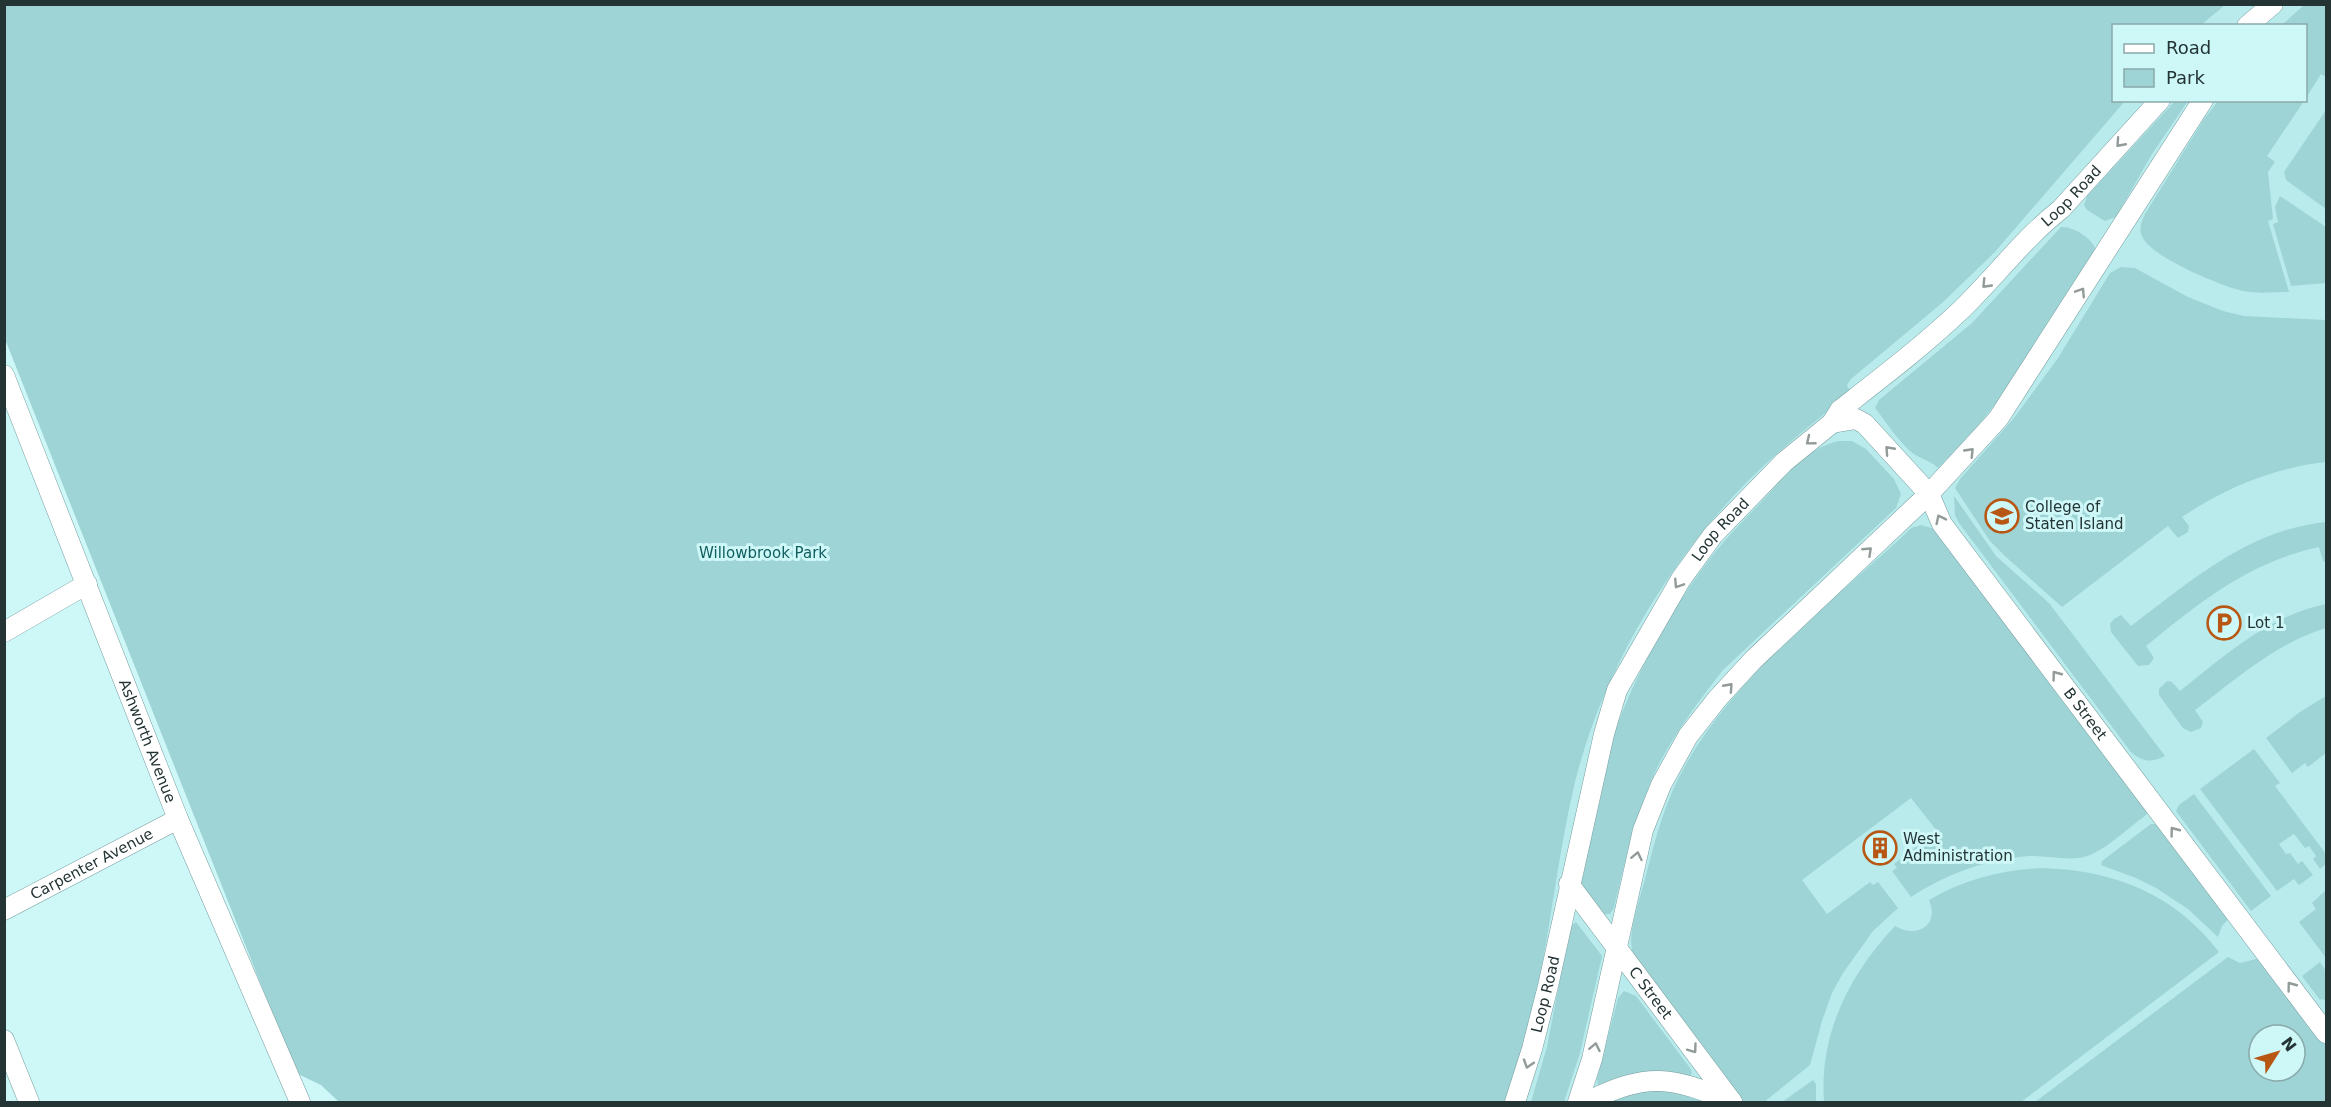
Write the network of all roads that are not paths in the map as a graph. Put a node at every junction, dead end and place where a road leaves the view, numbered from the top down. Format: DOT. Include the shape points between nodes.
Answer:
graph roads {
  1 [pos="2158,102"];
  2 [pos="2203,102"];
  3 [pos="4,375"];
  4 [pos="1832,423"];
  5 [pos="1929,494"];
  6 [pos="87,584"];
  7 [pos="4,632"];
  8 [pos="178,819"];
  9 [pos="1569,884"];
  10 [pos="4,910"];
  11 [pos="1617,946"];
  12 [pos="2326,1033"];
  13 [pos="4,1040"];
  14 [pos="29,1102"];
  15 [pos="300,1102"];
  16 [pos="1515,1102"];
  17 [pos="1578,1102"];
  18 [pos="1587,1102"];
  19 [pos="1732,1102"];
  1 -- 4 [label="street, Loop Road, one-way" via="1961,310 1840,410"];
  5 -- 2 [label="street, one-way" via="1998,419"];
  3 -- 6 [label="street, Ashworth Avenue"];
  5 -- 4 [label="street, B Street, one-way" via="1865,424 1856,419"];
  4 -- 9 [label="street, Loop Road, one-way" via="1784,462 1713,535 1659,616 1617,690"];
  11 -- 5 [label="street, one-way" via="1643,830 1661,785 1688,736 1753,660"];
  12 -- 5 [label="street, B Street, one-way" via="1942,524"];
  6 -- 7 [label="street"];
  6 -- 8 [label="street, Ashworth Avenue"];
  8 -- 10 [label="street, Carpenter Avenue"];
  8 -- 15 [label="street, Ashworth Avenue"];
  9 -- 11 [label="street, C Street"];
  9 -- 16 [label="street, Loop Road, one-way" via="1532,1049"];
  17 -- 11 [label="street, one-way" via="1592,1059"];
  11 -- 19 [label="street, C Street, one-way"];
  13 -- 14 [label="street"];
  18 -- 19 [label="street" via="1635,1082 1660,1081 1684,1083"];
}
